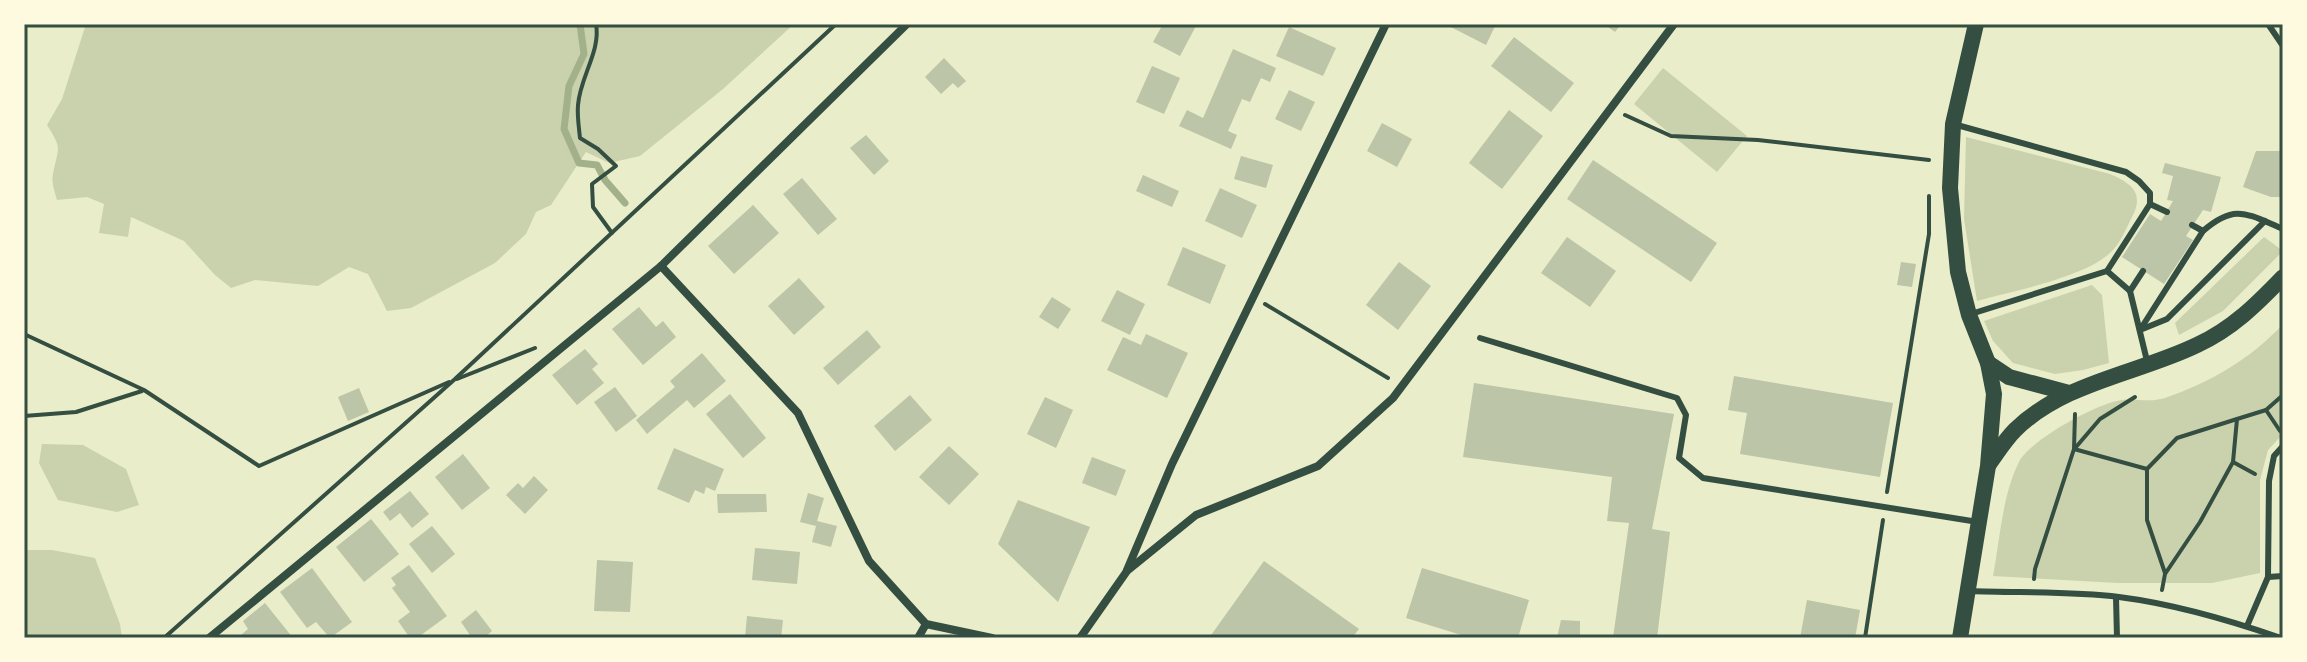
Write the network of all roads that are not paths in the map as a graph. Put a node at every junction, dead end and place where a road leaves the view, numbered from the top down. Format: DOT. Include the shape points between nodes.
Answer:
graph roads {
  1 [pos="907,24"];
  2 [pos="1386,24"];
  3 [pos="1674,24"];
  4 [pos="1976,24"];
  5 [pos="2268,24"];
  6 [pos="2283,46"];
  7 [pos="1953,124"];
  8 [pos="2150,204"];
  9 [pos="2167,212"];
  10 [pos="2265,221"];
  11 [pos="2192,225"];
  12 [pos="2283,229"];
  13 [pos="2203,231"];
  14 [pos="661,266"];
  15 [pos="2107,271"];
  16 [pos="2143,271"];
  17 [pos="2283,277"];
  18 [pos="2130,291"];
  19 [pos="1969,315"];
  20 [pos="2140,330"];
  21 [pos="1480,338"];
  22 [pos="1988,363"];
  23 [pos="2149,366"];
  24 [pos="2069,393"];
  25 [pos="2283,446"];
  26 [pos="1988,466"];
  27 [pos="1978,522"];
  28 [pos="1127,571"];
  29 [pos="2283,576"];
  30 [pos="2268,577"];
  31 [pos="1967,591"];
  32 [pos="2116,597"];
  33 [pos="926,624"];
  34 [pos="2247,626"];
  35 [pos="209,638"];
  36 [pos="918,638"];
  37 [pos="992,638"];
  38 [pos="1080,638"];
  39 [pos="1960,638"];
  40 [pos="2117,638"];
  41 [pos="2281,638"];
  1 -- 14 [label="street"];
  2 -- 28 [label="street" via="1172,464"];
  3 -- 28 [label="street" via="1393,398 1318,466 1196,515"];
  4 -- 7 [label="main road"];
  5 -- 6 [label="lane"];
  7 -- 8 [label="lane" via="2126,172 2150,193"];
  7 -- 19 [label="main road" via="1953,233"];
  8 -- 9 [label="lane"];
  8 -- 15 [label="lane"];
  10 -- 12 [label="lane"];
  10 -- 13 [label="lane" via="2229,213"];
  10 -- 20 [label="lane" via="2167,319"];
  11 -- 13 [label="lane"];
  13 -- 20 [label="lane"];
  14 -- 33 [label="street" via="798,413 869,561"];
  14 -- 35 [label="street"];
  15 -- 18 [label="lane"];
  15 -- 19 [label="lane"];
  16 -- 18 [label="lane"];
  17 -- 23 [label="main road" via="2228,329"];
  18 -- 20 [label="lane"];
  19 -- 22 [label="main road"];
  20 -- 23 [label="lane"];
  21 -- 27 [label="lane" via="1677,398 1686,415 1679,458 1703,478"];
  22 -- 24 [label="main road" via="2009,377"];
  22 -- 26 [label="main road" via="1994,394"];
  23 -- 24 [label="main road"];
  24 -- 26 [label="main road" via="2014,431"];
  25 -- 30 [label="lane" via="2274,456 2269,481"];
  26 -- 27 [label="main road"];
  27 -- 31 [label="main road"];
  28 -- 38 [label="street"];
  29 -- 30 [label="lane"];
  30 -- 34 [label="lane"];
  31 -- 32 [label="lane"];
  31 -- 39 [label="main road"];
  32 -- 34 [label="lane"];
  32 -- 40 [label="lane"];
  33 -- 36 [label="street"];
  33 -- 37 [label="street"];
  34 -- 41 [label="lane"];
}
